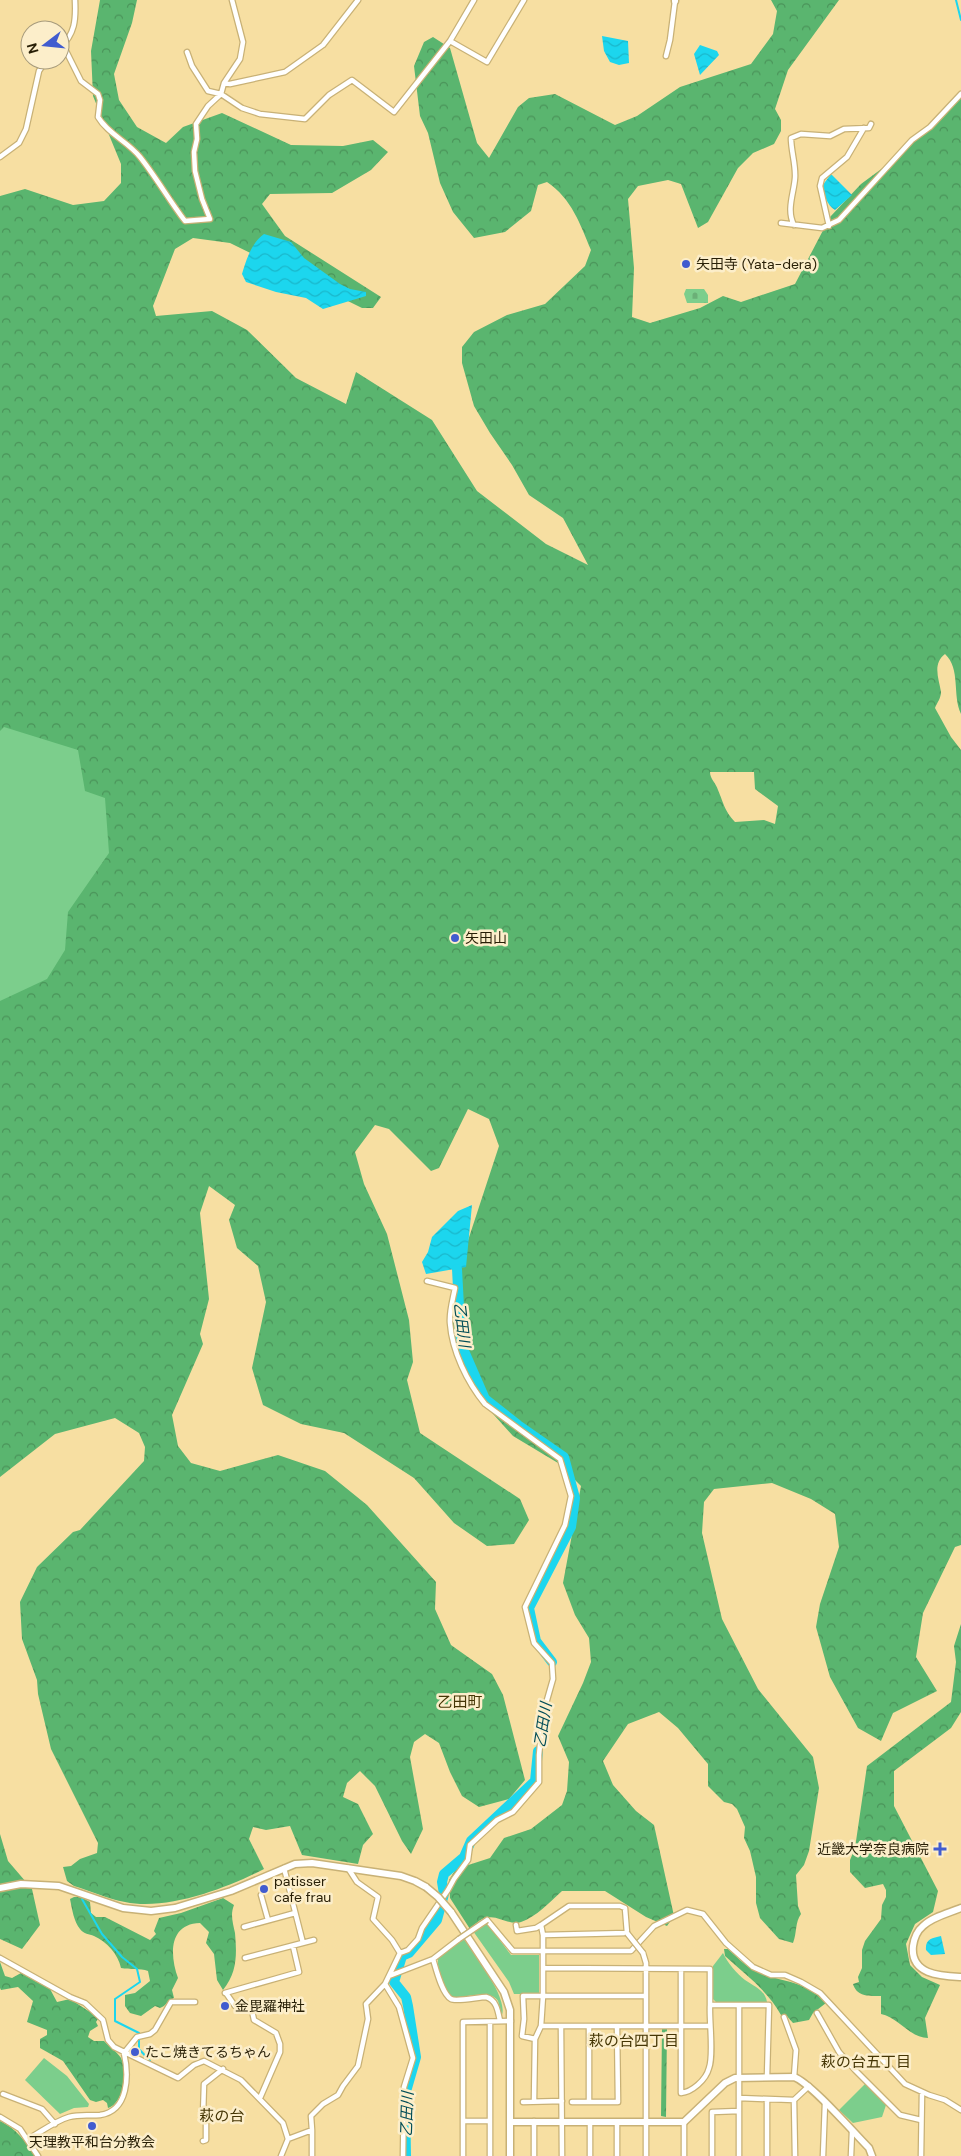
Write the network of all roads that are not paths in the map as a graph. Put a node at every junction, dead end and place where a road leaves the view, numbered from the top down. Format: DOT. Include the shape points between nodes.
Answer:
graph roads {
  1 [pos="75,0"];
  2 [pos="232,0"];
  3 [pos="358,0"];
  4 [pos="474,0"];
  5 [pos="524,0"];
  6 [pos="675,0"];
  7 [pos="70,33"];
  8 [pos="450,41"];
  9 [pos="187,52"];
  10 [pos="666,56"];
  11 [pos="70,62"];
  12 [pos="40,70"];
  13 [pos="224,82"];
  14 [pos="221,94"];
  15 [pos="961,94"];
  16 [pos="871,124"];
  17 [pos="864,128"];
  18 [pos="0,157"];
  19 [pos="781,223"];
  20 [pos="794,225"];
  21 [pos="829,226"];
  22 [pos="427,1281"];
  23 [pos="284,1868"];
  24 [pos="348,1868"];
  25 [pos="0,1888"];
  26 [pos="262,1896"];
  27 [pos="961,1908"];
  28 [pos="295,1913"];
  29 [pos="268,1920"];
  30 [pos="516,1925"];
  31 [pos="541,1925"];
  32 [pos="244,1927"];
  33 [pos="627,1933"];
  34 [pos="543,1935"];
  35 [pos="314,1940"];
  36 [pos="303,1943"];
  37 [pos="293,1946"];
  38 [pos="542,1951"];
  39 [pos="400,1953"];
  40 [pos="0,1958"];
  41 [pos="245,1958"];
  42 [pos="433,1959"];
  43 [pos="543,1968"];
  44 [pos="646,1968"];
  45 [pos="681,1969"];
  46 [pos="393,1975"];
  47 [pos="961,1976"];
  48 [pos="385,1984"];
  49 [pos="543,1996"];
  50 [pos="646,1996"];
  51 [pos="195,2002"];
  52 [pos="710,2005"];
  53 [pos="739,2005"];
  54 [pos="817,2013"];
  55 [pos="784,2017"];
  56 [pos="500,2021"];
  57 [pos="511,2021"];
  58 [pos="490,2022"];
  59 [pos="541,2026"];
  60 [pos="561,2026"];
  61 [pos="589,2026"];
  62 [pos="617,2026"];
  63 [pos="646,2026"];
  64 [pos="681,2026"];
  65 [pos="709,2026"];
  66 [pos="535,2039"];
  67 [pos="124,2054"];
  68 [pos="223,2070"];
  69 [pos="740,2077"];
  70 [pos="767,2077"];
  71 [pos="794,2077"];
  72 [pos="808,2086"];
  73 [pos="922,2092"];
  74 [pos="3,2094"];
  75 [pos="260,2098"];
  76 [pos="739,2098"];
  77 [pos="767,2099"];
  78 [pos="794,2100"];
  79 [pos="534,2101"];
  80 [pos="589,2101"];
  81 [pos="523,2102"];
  82 [pos="562,2102"];
  83 [pos="572,2102"];
  84 [pos="825,2103"];
  85 [pos="961,2110"];
  86 [pos="739,2111"];
  87 [pos="0,2118"];
  88 [pos="921,2120"];
  89 [pos="463,2121"];
  90 [pos="490,2121"];
  91 [pos="534,2121"];
  92 [pos="646,2121"];
  93 [pos="510,2122"];
  94 [pos="562,2122"];
  95 [pos="590,2122"];
  96 [pos="617,2122"];
  97 [pos="684,2122"];
  98 [pos="55,2124"];
  99 [pos="312,2130"];
  100 [pos="852,2131"];
  101 [pos="288,2139"];
  102 [pos="28,2140"];
  103 [pos="203,2141"];
  104 [pos="38,2156"];
  105 [pos="281,2156"];
  106 [pos="312,2156"];
  107 [pos="403,2156"];
  108 [pos="463,2156"];
  109 [pos="490,2156"];
  110 [pos="510,2156"];
  111 [pos="534,2156"];
  112 [pos="562,2156"];
  113 [pos="590,2156"];
  114 [pos="617,2156"];
  115 [pos="646,2156"];
  116 [pos="684,2156"];
  117 [pos="712,2156"];
  118 [pos="739,2156"];
  119 [pos="767,2156"];
  120 [pos="794,2156"];
  121 [pos="823,2156"];
  122 [pos="851,2156"];
  123 [pos="872,2156"];
  124 [pos="921,2156"];
  1 -- 7 [label="street" via="76,16"];
  2 -- 13 [label="street" via="243,46 237,64"];
  3 -- 13 [label="street" via="323,45 285,72 230,84"];
  4 -- 8 [label="street"];
  5 -- 8 [label="street" via="487,62"];
  6 -- 10 [label="street"];
  8 -- 14 [label="street" via="394,112 352,80 329,95 305,119 260,114 242,108"];
  9 -- 14 [label="street" via="208,90"];
  11 -- 14 [label="street" via="81,81 98,94 98,117 104,127 140,156 184,221 210,219 195,172 196,124"];
  12 -- 18 [label="street" via="26,129 19,143"];
  13 -- 14 [label="street"];
  15 -- 21 [label="street" via="930,127 912,140 839,220"];
  16 -- 17 [label="street"];
  17 -- 20 [label="street" via="844,129 830,136 801,134 791,138 795,178 791,215"];
  17 -- 21 [label="street" via="847,157 822,178 820,186"];
  19 -- 20 [label="street"];
  20 -- 21 [label="street"];
  22 -- 39 [label="street" via="454,1288 450,1322 455,1350 475,1392 485,1404 560,1458 571,1496 565,1525 525,1607 534,1643 552,1663 553,1679 543,1714 539,1782 512,1812 497,1820 470,1845 468,1860 422,1928 418,1939 408,1950"];
  23 -- 24 [label="street" via="312,1863"];
  23 -- 25 [label="street" via="231,1891 162,1910 123,1908 59,1886 21,1884"];
  23 -- 28 [label="street"];
  24 -- 39 [label="street" via="357,1882 378,1897 373,1919"];
  24 -- 57 [label="street, bridge" via="415,1880 438,1897 504,1992"];
  26 -- 29 [label="street"];
  27 -- 47 [label="street" via="922,1926 914,1939 913,1952 919,1966 928,1973"];
  28 -- 29 [label="street"];
  28 -- 36 [label="street"];
  29 -- 32 [label="street"];
  30 -- 31 [label="street" via="517,1931"];
  31 -- 33 [label="street" via="569,1906 620,1906 625,1908"];
  31 -- 34 [label="street"];
  33 -- 34 [label="street"];
  33 -- 44 [label="street, bridge" via="643,1953"];
  34 -- 38 [label="street"];
  35 -- 36 [label="street"];
  36 -- 37 [label="street"];
  37 -- 41 [label="street"];
  37 -- 75 [label="street" via="299,1972 225,1993 235,2006 250,2006 254,2020 276,2033 280,2044 280,2052"];
  38 -- 42 [label="street, bridge" via="513,1951 487,1920"];
  38 -- 43 [label="street"];
  38 -- 73 [label="street" via="631,1951 650,1928 681,1912 703,1914 726,1943 753,1967 771,1975 793,1978 820,1993 906,2084"];
  39 -- 46 [label="street"];
  40 -- 67 [label="street" via="85,2003 103,2020 108,2040"];
  42 -- 46 [label="street"];
  42 -- 56 [label="street" via="448,1997 454,2000 491,1998"];
  43 -- 44 [label="street"];
  43 -- 49 [label="street"];
  44 -- 45 [label="street"];
  44 -- 50 [label="street"];
  45 -- 52 [label="street" via="710,1969"];
  45 -- 64 [label="street"];
  46 -- 48 [label="street"];
  48 -- 99 [label="street" via="366,2004 368,2019 358,2066 338,2095 312,2116"];
  48 -- 107 [label="street" via="399,2007 413,2058 404,2087"];
  49 -- 50 [label="street"];
  49 -- 59 [label="street"];
  49 -- 66 [label="street" via="523,1996 522,2036"];
  50 -- 63 [label="street"];
  51 -- 67 [label="street" via="171,2002 156,2030 137,2037"];
  52 -- 53 [label="street"];
  52 -- 65 [label="street"];
  53 -- 69 [label="street"];
  53 -- 70 [label="street" via="769,2005"];
  54 -- 88 [label="street" via="839,2052 855,2070 900,2115"];
  55 -- 71 [label="street" via="794,2043"];
  56 -- 57 [label="street"];
  56 -- 58 [label="street"];
  57 -- 93 [label="street"];
  58 -- 89 [label="street" via="462,2022"];
  58 -- 90 [label="street"];
  59 -- 60 [label="street"];
  59 -- 66 [label="street"];
  60 -- 61 [label="street"];
  60 -- 82 [label="street"];
  61 -- 62 [label="street"];
  61 -- 80 [label="street"];
  62 -- 63 [label="street"];
  62 -- 80 [label="street" via="618,2102"];
  63 -- 64 [label="street"];
  63 -- 92 [label="street"];
  64 -- 65 [label="street"];
  64 -- 65 [label="street" via="680,2093 693,2089 710,2068"];
  66 -- 79 [label="street"];
  67 -- 68 [label="street" via="175,2078 199,2062"];
  67 -- 98 [label="street" via="127,2079 121,2102 116,2108 102,2115 76,2115"];
  68 -- 75 [label="street" via="241,2080"];
  68 -- 103 [label="street" via="204,2084 206,2140"];
  69 -- 70 [label="street"];
  69 -- 76 [label="street"];
  69 -- 97 [label="street" via="730,2080"];
  70 -- 71 [label="street"];
  71 -- 72 [label="street"];
  72 -- 78 [label="street"];
  72 -- 84 [label="street"];
  73 -- 85 [label="street"];
  73 -- 88 [label="street"];
  74 -- 98 [label="street" via="42,2109"];
  75 -- 101 [label="street" via="282,2122"];
  76 -- 77 [label="street"];
  76 -- 86 [label="street"];
  77 -- 78 [label="street"];
  77 -- 119 [label="street"];
  78 -- 120 [label="street"];
  79 -- 81 [label="street"];
  79 -- 82 [label="street"];
  80 -- 83 [label="street"];
  82 -- 94 [label="street"];
  84 -- 100 [label="street"];
  84 -- 121 [label="street"];
  86 -- 117 [label="street" via="712,2112"];
  86 -- 118 [label="street"];
  87 -- 102 [label="street" via="14,2124"];
  88 -- 124 [label="street"];
  89 -- 90 [label="street"];
  89 -- 108 [label="street"];
  90 -- 109 [label="street"];
  91 -- 93 [label="street"];
  91 -- 94 [label="street"];
  91 -- 111 [label="street"];
  92 -- 96 [label="street"];
  92 -- 97 [label="street"];
  92 -- 115 [label="street"];
  93 -- 110 [label="street"];
  94 -- 95 [label="street"];
  94 -- 112 [label="street"];
  95 -- 96 [label="street"];
  95 -- 113 [label="street"];
  96 -- 114 [label="street"];
  97 -- 116 [label="street"];
  98 -- 102 [label="street"];
  99 -- 101 [label="street"];
  99 -- 106 [label="street"];
  100 -- 122 [label="street"];
  100 -- 123 [label="street" via="869,2148"];
  101 -- 105 [label="street"];
  102 -- 104 [label="street"];
}
